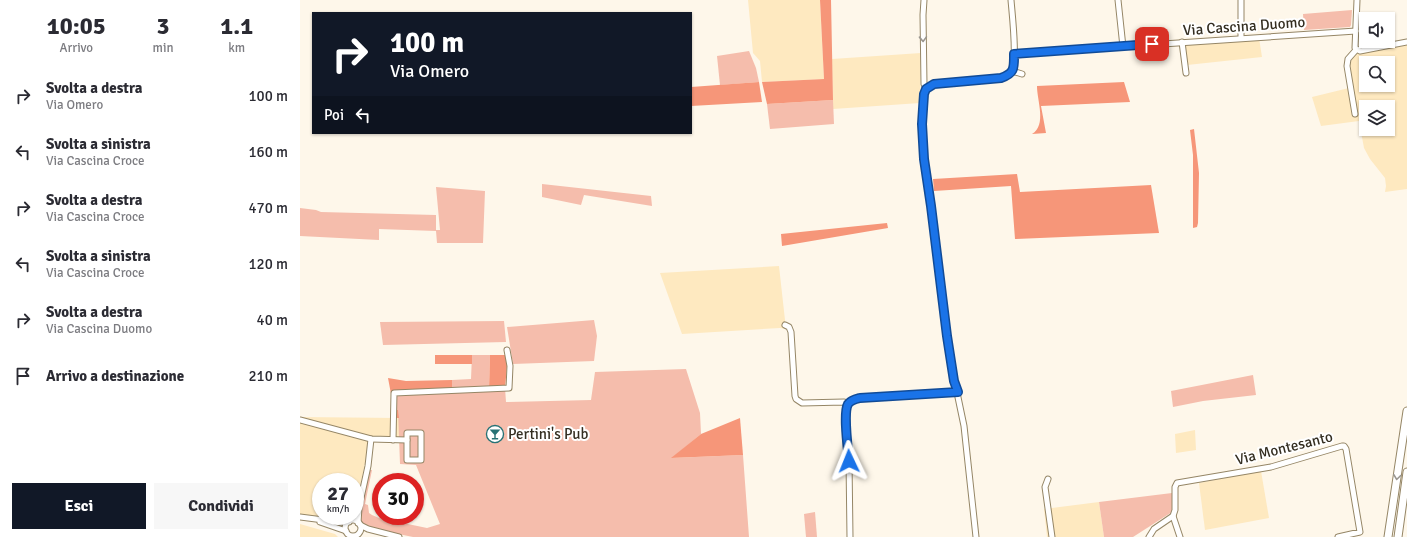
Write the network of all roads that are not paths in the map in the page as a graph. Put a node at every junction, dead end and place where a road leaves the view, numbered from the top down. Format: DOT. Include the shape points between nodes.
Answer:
graph roads {
  1 [pos="924,0"];
  2 [pos="1011,0"];
  3 [pos="1118,0"];
  4 [pos="1241,0"];
  5 [pos="1357,0"];
  6 [pos="1356,31"];
  7 [pos="1241,38"];
  8 [pos="1182,42"];
  9 [pos="1407,42"];
  10 [pos="1122,47"];
  11 [pos="1356,50"];
  12 [pos="1014,54"];
  13 [pos="1012,71"];
  14 [pos="1186,73"];
  15 [pos="1022,74"];
  16 [pos="926,89"];
  17 [pos="1355,114"];
  18 [pos="785,325"];
  19 [pos="507,350"];
  20 [pos="958,392"];
  21 [pos="848,404"];
  22 [pos="1407,411"];
  23 [pos="300,420"];
  24 [pos="371,439"];
  25 [pos="393,440"];
  26 [pos="407,440"];
  27 [pos="1407,472"];
  28 [pos="1048,479"];
  29 [pos="364,484"];
  30 [pos="1173,516"];
  31 [pos="300,517"];
  32 [pos="312,520"];
  33 [pos="326,525"];
  34 [pos="359,525"];
  35 [pos="361,525"];
  36 [pos="347,534"];
  37 [pos="385,534"];
  38 [pos="356,535"];
  39 [pos="399,537"];
  40 [pos="850,537"];
  41 [pos="976,537"];
  42 [pos="1052,537"];
  43 [pos="1148,537"];
  44 [pos="1180,537"];
  45 [pos="1338,537"];
  46 [pos="1388,537"];
  47 [pos="1398,537"];
  1 -- 16 [label="street, one-way"];
  2 -- 12 [label="street"];
  3 -- 10 [label="street"];
  4 -- 7 [label="street"];
  5 -- 6 [label="street"];
  6 -- 7 [label="street, Via Cascina Duomo"];
  6 -- 11 [label="street"];
  7 -- 8 [label="street, Via Cascina Duomo"];
  8 -- 10 [label="street, Via Cascina Duomo"];
  8 -- 14 [label="street"];
  9 -- 11 [label="street"];
  10 -- 12 [label="street, Via Cascina Duomo"];
  11 -- 17 [label="street" via="1348,59 1347,66"];
  12 -- 13 [label="street"];
  13 -- 15 [label="street"];
  13 -- 16 [label="street" via="1001,78 934,84"];
  16 -- 20 [label="street" via="923,107 924,159 948,344"];
  18 -- 21 [label="street" via="791,332 796,399 802,403"];
  19 -- 25 [label="street" via="510,366 509,388 394,393"];
  20 -- 21 [label="street" via="860,398"];
  20 -- 41 [label="street"];
  21 -- 40 [label="street" via="846,420"];
  22 -- 46 [label="highway, one-way"];
  23 -- 24 [label="street"];
  24 -- 25 [label="street"];
  24 -- 29 [label="street"];
  25 -- 26 [label="street"];
  26 -- 26 [label="street" via="407,433 421,433 421,460 406,460"];
  27 -- 47 [label="highway"];
  28 -- 42 [label="street" via="1045,487"];
  30 -- 43 [label="street" via="1154,529"];
  30 -- 44 [label="street, Via Montesanto"];
  30 -- 45 [label="street, Via Montesanto" via="1177,483 1271,467 1344,446 1360,532"];
  31 -- 32 [label="street"];
  33 -- 36 [label="street"];
  34 -- 38 [label="street" via="360,530"];
  35 -- 37 [label="street"];
  36 -- 38 [label="street"];
  37 -- 38 [label="street"];
  37 -- 39 [label="street"];
}
